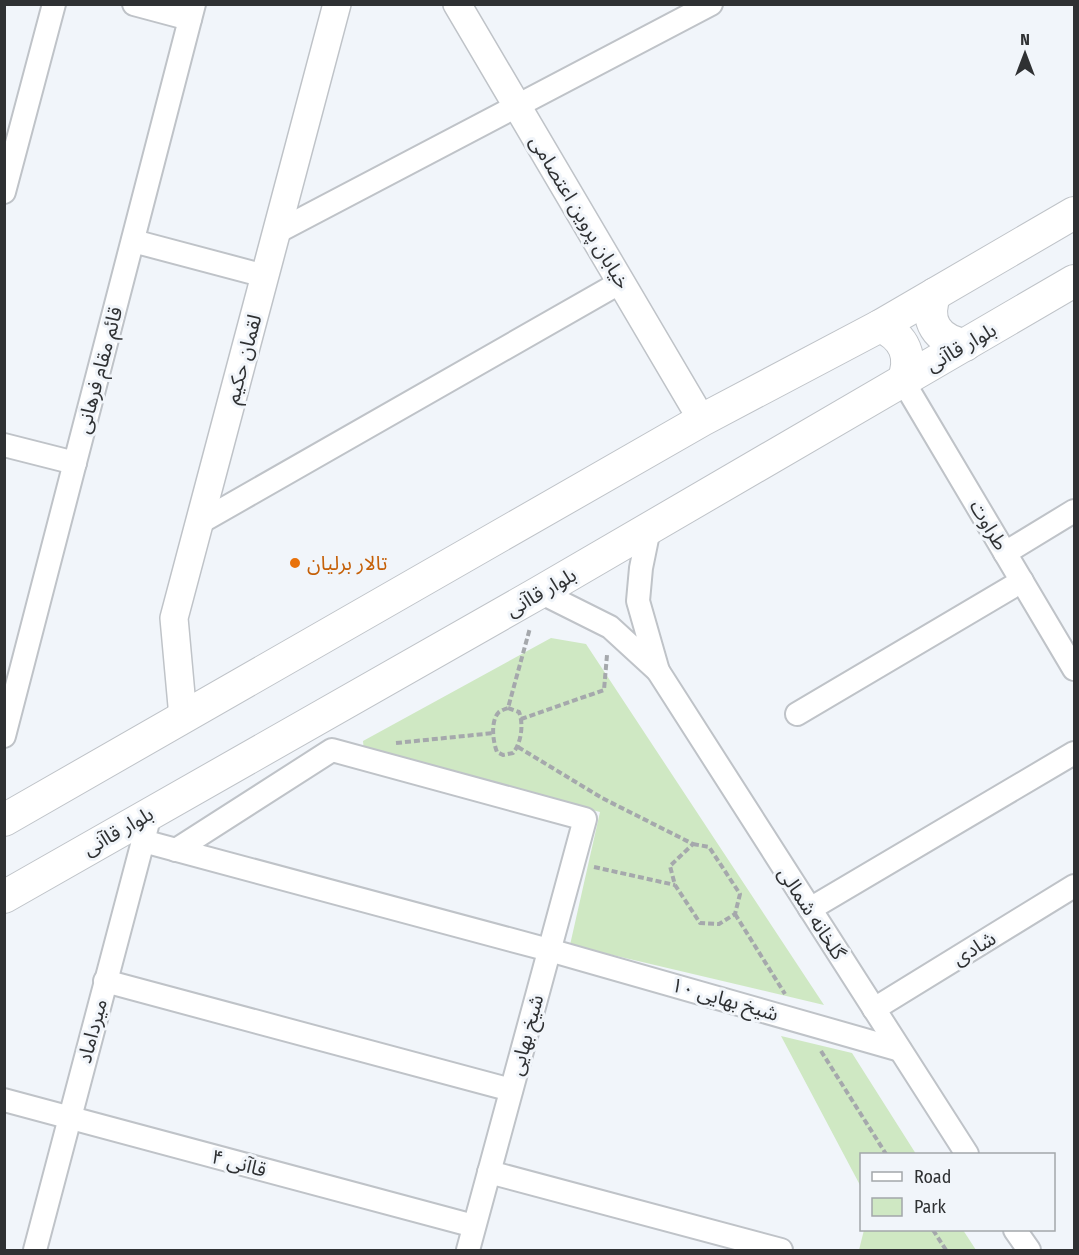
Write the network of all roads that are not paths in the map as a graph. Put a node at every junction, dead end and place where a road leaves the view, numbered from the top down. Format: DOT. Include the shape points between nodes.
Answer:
graph roads {
  1 [pos="54,4"];
  2 [pos="134,4"];
  3 [pos="337,4"];
  4 [pos="457,4"];
  5 [pos="711,4"];
  6 [pos="192,12"];
  7 [pos="517,106"];
  8 [pos="4,192"];
  9 [pos="1074,213"];
  10 [pos="277,232"];
  11 [pos="133,241"];
  12 [pos="265,276"];
  13 [pos="1074,281"];
  14 [pos="621,282"];
  15 [pos="935,294"];
  16 [pos="880,326"];
  17 [pos="965,345"];
  18 [pos="903,381"];
  19 [pos="702,420"];
  20 [pos="4,445"];
  21 [pos="75,463"];
  22 [pos="1074,511"];
  23 [pos="199,523"];
  24 [pos="649,529"];
  25 [pos="1005,553"];
  26 [pos="1022,581"];
  27 [pos="540,592"];
  28 [pos="1074,669"];
  29 [pos="658,671"];
  30 [pos="797,714"];
  31 [pos="183,717"];
  32 [pos="4,736"];
  33 [pos="1074,753"];
  34 [pos="4,820"];
  35 [pos="147,826"];
  36 [pos="176,850"];
  37 [pos="1074,886"];
  38 [pos="4,897"];
  39 [pos="810,909"];
  40 [pos="549,950"];
  41 [pos="105,981"];
  42 [pos="874,1009"];
  43 [pos="900,1050"];
  44 [pos="511,1090"];
  45 [pos="4,1100"];
  46 [pos="69,1117"];
  47 [pos="966,1153"];
  48 [pos="489,1172"];
  49 [pos="474,1226"];
  50 [pos="1016,1231"];
  51 [pos="34,1251"];
  52 [pos="468,1251"];
  53 [pos="781,1251"];
  54 [pos="1029,1251"];
  1 -- 8 [label="street"];
  2 -- 6 [label="street"];
  3 -- 10 [label="street, لقمان حکیم"];
  4 -- 7 [label="street, خیابان پروین اعتصامی"];
  5 -- 7 [label="street"];
  6 -- 11 [label="street, قائم مقام فرهانی"];
  7 -- 10 [label="street"];
  7 -- 14 [label="street, خیابان پروین اعتصامی"];
  9 -- 15 [label="main road"];
  10 -- 12 [label="street, لقمان حکیم"];
  11 -- 12 [label="street"];
  11 -- 21 [label="street, قائم مقام فرهانی"];
  12 -- 23 [label="street, لقمان حکیم"];
  13 -- 17 [label="main road, بلوار قاآنی"];
  14 -- 19 [label="street, خیابان پروین اعتصامی"];
  14 -- 23 [label="street"];
  15 -- 16 [label="main road"];
  15 -- 17 [label="main road" via="933,324 946,339"];
  16 -- 18 [label="main road" via="891,331 906,348"];
  16 -- 19 [label="main road"];
  17 -- 18 [label="main road, بلوار قاآنی"];
  18 -- 24 [label="main road, بلوار قاآنی"];
  18 -- 25 [label="street, طراوت"];
  19 -- 31 [label="main road"];
  20 -- 21 [label="street"];
  21 -- 32 [label="street, قائم مقام فرهانی"];
  22 -- 25 [label="street"];
  23 -- 31 [label="street, لقمان حکیم" via="174,618"];
  24 -- 27 [label="main road, بلوار قاآنی"];
  24 -- 29 [label="street" via="640,567 638,602"];
  25 -- 26 [label="street, طراوت"];
  26 -- 28 [label="street, طراوت"];
  26 -- 30 [label="street"];
  27 -- 29 [label="street" via="610,627"];
  27 -- 35 [label="main road, بلوار قاآنی"];
  29 -- 39 [label="street, گلخانه شمالی"];
  31 -- 34 [label="main road"];
  33 -- 39 [label="street"];
  35 -- 36 [label="street, شیخ بهایی ۱۰"];
  35 -- 38 [label="main road, بلوار قاآنی"];
  35 -- 41 [label="street, میرداماد"];
  36 -- 40 [label="street, شیخ بهایی ۱۰"];
  36 -- 40 [label="street, شیخ بهایی" via="332,750 585,819"];
  37 -- 42 [label="street, شادی"];
  39 -- 42 [label="street, گلخانه شمالی"];
  40 -- 43 [label="street, شیخ بهایی ۱۰"];
  40 -- 44 [label="street, شیخ بهایی"];
  41 -- 44 [label="street"];
  41 -- 46 [label="street, میرداماد"];
  42 -- 43 [label="street, گلخانه شمالی"];
  43 -- 47 [label="street, گلخانه شمالی"];
  44 -- 48 [label="street, شیخ بهایی"];
  45 -- 46 [label="street, قاآنی ۴"];
  46 -- 49 [label="street, قاآنی ۴"];
  46 -- 51 [label="street, میرداماد"];
  48 -- 49 [label="street, شیخ بهایی"];
  48 -- 53 [label="street"];
  49 -- 52 [label="street, شیخ بهایی"];
  50 -- 54 [label="street"];
}
